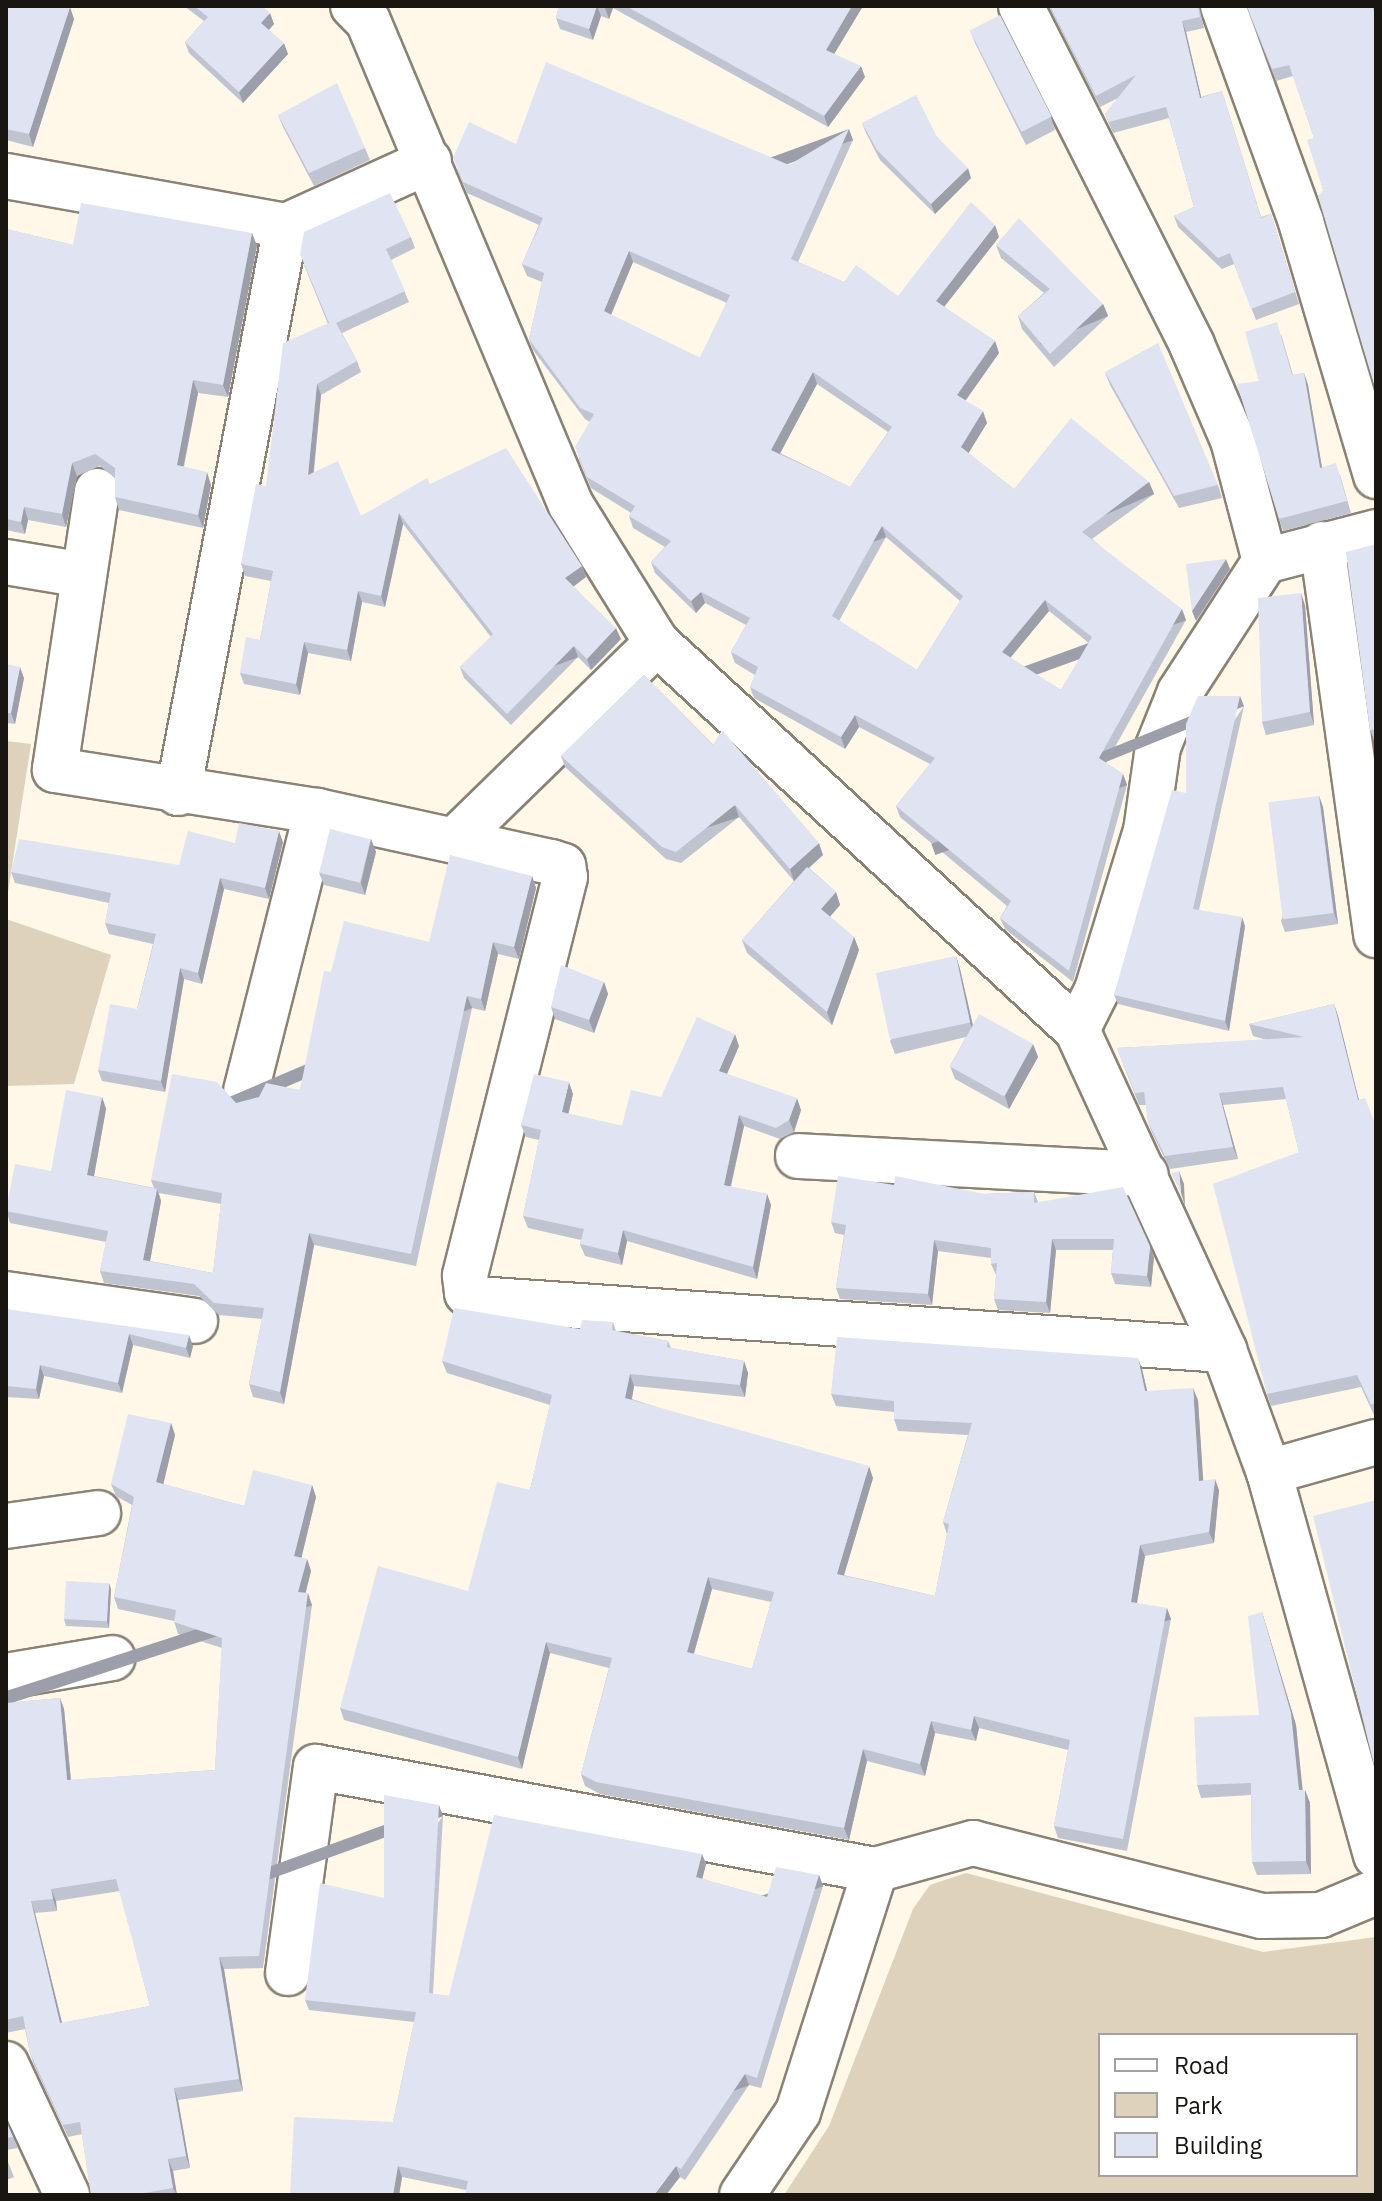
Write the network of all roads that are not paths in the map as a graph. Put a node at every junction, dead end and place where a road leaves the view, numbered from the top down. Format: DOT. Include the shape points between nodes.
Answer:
graph roads {
  1 [pos="1021,6"];
  2 [pos="1223,6"];
  3 [pos="368,11"];
  4 [pos="429,161"];
  5 [pos="6,176"];
  6 [pos="286,226"];
  7 [pos="1376,476"];
  8 [pos="97,491"];
  9 [pos="1376,532"];
  10 [pos="1322,544"];
  11 [pos="1265,561"];
  12 [pos="6,562"];
  13 [pos="84,575"];
  14 [pos="657,643"];
  15 [pos="178,793"];
  16 [pos="317,811"];
  17 [pos="455,840"];
  18 [pos="1376,935"];
  19 [pos="1077,1030"];
  20 [pos="246,1091"];
  21 [pos="798,1156"];
  22 [pos="1146,1174"];
  23 [pos="6,1294"];
  24 [pos="195,1321"];
  25 [pos="1224,1350"];
  26 [pos="1376,1442"];
  27 [pos="1269,1472"];
  28 [pos="98,1513"];
  29 [pos="6,1526"];
  30 [pos="112,1658"];
  31 [pos="6,1676"];
  32 [pos="1376,1855"];
  33 [pos="875,1870"];
  34 [pos="1376,1892"];
  35 [pos="288,1973"];
  36 [pos="12,2088"];
  37 [pos="67,2195"];
  38 [pos="742,2195"];
  1 -- 11 [label="street" via="1192,345 1233,440"];
  2 -- 7 [label="street" via="1301,222"];
  3 -- 4 [label="street"];
  4 -- 6 [label="street"];
  4 -- 14 [label="street" via="571,505"];
  5 -- 6 [label="street"];
  6 -- 15 [label="street"];
  8 -- 13 [label="street"];
  9 -- 10 [label="street"];
  10 -- 11 [label="street"];
  10 -- 18 [label="street"];
  11 -- 19 [label="street" via="1175,706 1158,747 1146,831 1097,990"];
  12 -- 13 [label="street"];
  13 -- 15 [label="street" via="55,770"];
  14 -- 17 [label="street"];
  14 -- 19 [label="street"];
  15 -- 16 [label="street"];
  16 -- 17 [label="street"];
  16 -- 20 [label="street"];
  17 -- 25 [label="street" via="563,866 565,877 465,1276 467,1293 477,1299"];
  19 -- 22 [label="street"];
  21 -- 22 [label="street"];
  22 -- 25 [label="street"];
  23 -- 24 [label="street"];
  25 -- 27 [label="street"];
  26 -- 27 [label="street"];
  27 -- 32 [label="street"];
  28 -- 29 [label="street"];
  30 -- 31 [label="street"];
  33 -- 34 [label="street" via="973,1843 1262,1916 1321,1915"];
  33 -- 35 [label="street" via="316,1767"];
  33 -- 38 [label="street" via="798,2112"];
  36 -- 37 [label="street"];
}
